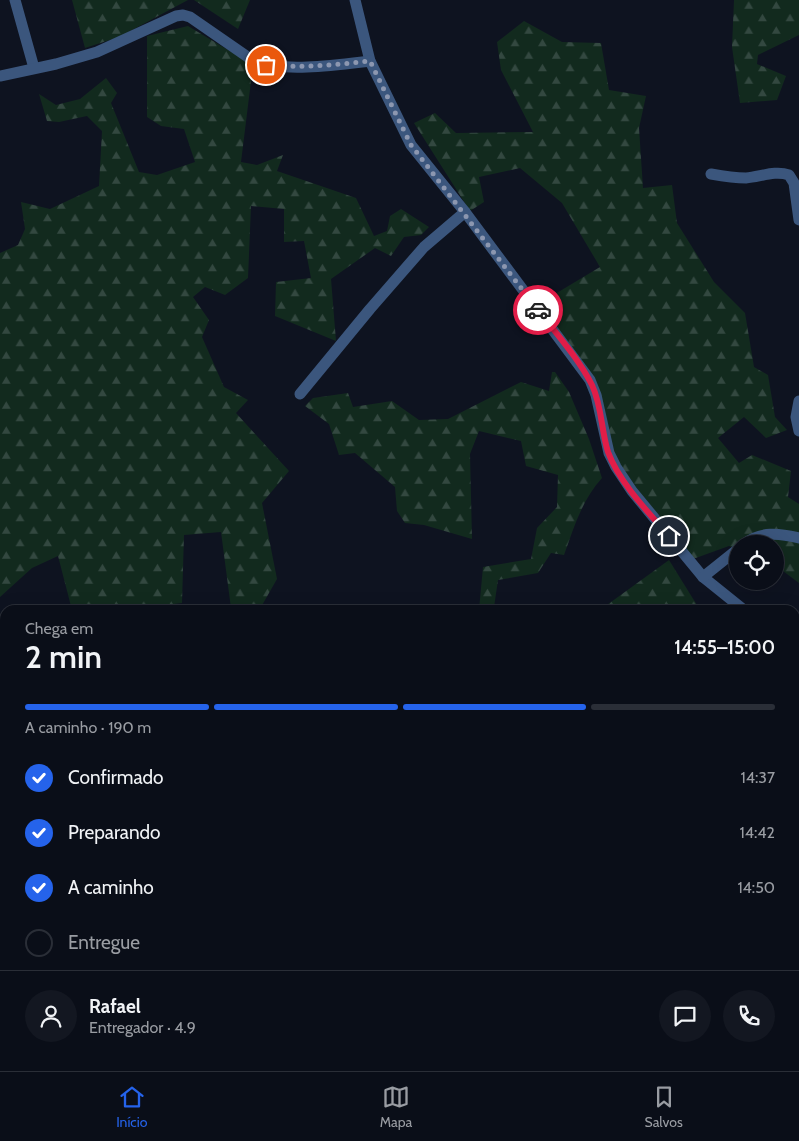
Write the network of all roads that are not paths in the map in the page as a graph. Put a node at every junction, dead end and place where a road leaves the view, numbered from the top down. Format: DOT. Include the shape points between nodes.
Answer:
graph roads {
  1 [pos="15,0"];
  2 [pos="355,0"];
  3 [pos="370,61"];
  4 [pos="34,68"];
  5 [pos="0,76"];
  6 [pos="711,174"];
  7 [pos="465,212"];
  8 [pos="799,220"];
  9 [pos="300,394"];
  10 [pos="799,401"];
  11 [pos="799,430"];
  12 [pos="763,535"];
  13 [pos="799,538"];
  14 [pos="729,556"];
  15 [pos="703,577"];
  16 [pos="738,605"];
  1 -- 4 [label="street"];
  2 -- 3 [label="street"];
  3 -- 4 [label="street" via="266,65 255,62 183,14 97,52"];
  3 -- 7 [label="street" via="411,145"];
  4 -- 5 [label="street"];
  6 -- 8 [label="street" via="747,178 789,175 794,183"];
  7 -- 9 [label="street" via="424,247"];
  7 -- 15 [label="street" via="590,380 611,460 632,491"];
  10 -- 11 [label="street" via="796,417"];
  12 -- 13 [label="street" via="776,533"];
  14 -- 15 [label="street"];
  15 -- 16 [label="street"];
}
